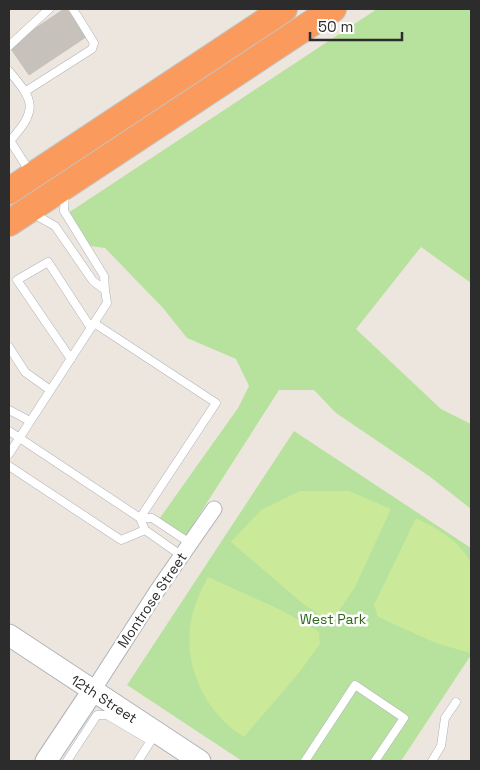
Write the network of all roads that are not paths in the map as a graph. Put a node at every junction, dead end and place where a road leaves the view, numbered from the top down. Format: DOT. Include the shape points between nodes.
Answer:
graph roads {
  1 [pos="49,9"];
  2 [pos="73,9"];
  3 [pos="284,9"];
  4 [pos="333,9"];
  5 [pos="9,46"];
  6 [pos="9,71"];
  7 [pos="26,91"];
  8 [pos="9,140"];
  9 [pos="32,175"];
  10 [pos="65,186"];
  11 [pos="9,191"];
  12 [pos="18,217"];
  13 [pos="105,290"];
  14 [pos="92,325"];
  15 [pos="9,347"];
  16 [pos="70,359"];
  17 [pos="50,390"];
  18 [pos="9,410"];
  19 [pos="30,421"];
  20 [pos="9,431"];
  21 [pos="19,438"];
  22 [pos="9,452"];
  23 [pos="9,466"];
  24 [pos="214,510"];
  25 [pos="140,518"];
  26 [pos="145,530"];
  27 [pos="186,550"];
  28 [pos="9,636"];
  29 [pos="92,692"];
  30 [pos="456,702"];
  31 [pos="97,715"];
  32 [pos="153,737"];
  33 [pos="58,759"];
  34 [pos="138,761"];
  35 [pos="200,761"];
  36 [pos="305,761"];
  37 [pos="375,761"];
  38 [pos="432,761"];
  1 -- 5 [label="lane"];
  2 -- 7 [label="lane" via="94,42 92,49"];
  3 -- 9 [label="highway"];
  4 -- 10 [label="highway"];
  6 -- 7 [label="lane"];
  7 -- 8 [label="lane" via="30,106 28,121"];
  8 -- 9 [label="lane"];
  9 -- 11 [label="highway"];
  10 -- 12 [label="highway"];
  10 -- 13 [label="lane" via="64,211 104,276"];
  12 -- 13 [label="lane" via="55,226 93,282"];
  13 -- 14 [label="lane" via="107,303"];
  14 -- 16 [label="lane"];
  14 -- 16 [label="lane" via="48,262 17,280"];
  14 -- 25 [label="lane" via="216,403"];
  15 -- 17 [label="lane" via="25,372"];
  16 -- 17 [label="lane"];
  17 -- 19 [label="lane"];
  18 -- 19 [label="lane"];
  19 -- 21 [label="lane"];
  20 -- 21 [label="lane"];
  21 -- 22 [label="lane"];
  21 -- 25 [label="lane"];
  23 -- 26 [label="lane" via="121,540"];
  24 -- 27 [label="street, Montrose Street"];
  25 -- 26 [label="lane"];
  25 -- 27 [label="lane" via="152,518"];
  26 -- 27 [label="lane"];
  27 -- 29 [label="street, Montrose Street"];
  28 -- 29 [label="main road, 12th Street"];
  29 -- 31 [label="lane"];
  29 -- 32 [label="main road, 12th Street"];
  29 -- 33 [label="main road"];
  30 -- 38 [label="lane" via="445,718 441,746"];
  31 -- 32 [label="lane" via="107,715"];
  31 -- 33 [label="lane"];
  32 -- 34 [label="lane"];
  32 -- 35 [label="main road, 12th Street"];
  36 -- 37 [label="lane" via="355,685 404,718"];
}
